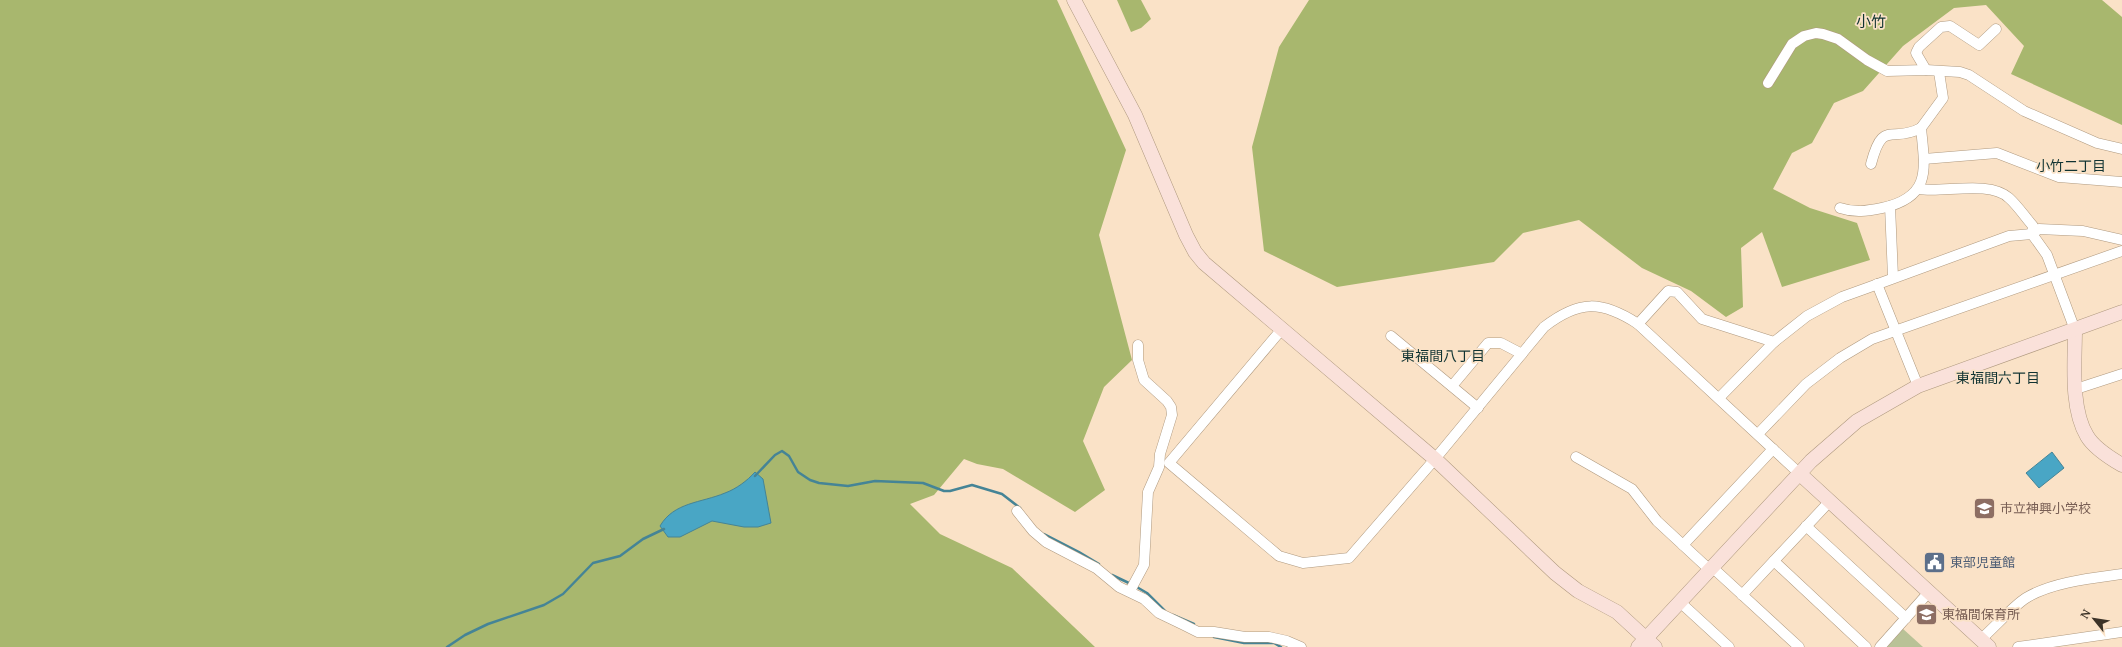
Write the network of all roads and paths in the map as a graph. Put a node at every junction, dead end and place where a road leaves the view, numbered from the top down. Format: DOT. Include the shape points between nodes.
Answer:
graph roads {
  1 [pos="1074,0"];
  2 [pos="1996,29"];
  3 [pos="1926,70"];
  4 [pos="1939,72"];
  5 [pos="1768,83"];
  6 [pos="1921,128"];
  7 [pos="2122,150"];
  8 [pos="1924,159"];
  9 [pos="1871,164"];
  10 [pos="2122,182"];
  11 [pos="1919,188"];
  12 [pos="1890,206"];
  13 [pos="1840,208"];
  14 [pos="2032,234"];
  15 [pos="2122,240"];
  16 [pos="2122,251"];
  17 [pos="2055,274"];
  18 [pos="1893,277"];
  19 [pos="1877,284"];
  20 [pos="2122,312"];
  21 [pos="1638,324"];
  22 [pos="1282,329"];
  23 [pos="2075,330"];
  24 [pos="1896,331"];
  25 [pos="1391,336"];
  26 [pos="1774,342"];
  27 [pos="1138,345"];
  28 [pos="1522,354"];
  29 [pos="2122,374"];
  30 [pos="1452,386"];
  31 [pos="1918,386"];
  32 [pos="2076,389"];
  33 [pos="1719,398"];
  34 [pos="1478,408"];
  35 [pos="1758,434"];
  36 [pos="1773,449"];
  37 [pos="1576,457"];
  38 [pos="1435,459"];
  39 [pos="1169,463"];
  40 [pos="2122,465"];
  41 [pos="1159,467"];
  42 [pos="1800,474"];
  43 [pos="1830,501"];
  44 [pos="1017,511"];
  45 [pos="1806,526"];
  46 [pos="1683,545"];
  47 [pos="1774,562"];
  48 [pos="1712,569"];
  49 [pos="2122,574"];
  50 [pos="1130,591"];
  51 [pos="1929,592"];
  52 [pos="1742,595"];
  53 [pos="1681,603"];
  54 [pos="1906,618"];
  55 [pos="2122,632"];
  56 [pos="1647,644"];
  57 [pos="1982,645"];
  58 [pos="1300,647"];
  59 [pos="1729,647"];
  60 [pos="1799,647"];
  61 [pos="1866,647"];
  62 [pos="1880,647"];
  63 [pos="2018,647"];
  1 -- 22 [label="street" via="1135,115 1195,252 1204,263"];
  2 -- 3 [label="street" via="1979,45 1950,26 1941,27 1916,53"];
  3 -- 4 [label="street"];
  3 -- 5 [label="street" via="1887,70 1838,40 1816,33 1804,36 1792,44"];
  4 -- 6 [label="street" via="1943,98"];
  4 -- 7 [label="street" via="1960,72 2024,111 2097,143"];
  6 -- 8 [label="street"];
  6 -- 9 [label="street" via="1905,134 1891,133 1885,136 1876,144"];
  8 -- 10 [label="street" via="1997,153 2059,177"];
  8 -- 11 [label="street"];
  11 -- 12 [label="street" via="1902,202"];
  11 -- 14 [label="street" via="1985,189 1998,192 2009,197 2032,226"];
  12 -- 13 [label="street" via="1856,212"];
  12 -- 18 [label="street"];
  14 -- 15 [label="street" via="2039,229 2083,231"];
  14 -- 17 [label="street" via="2048,255"];
  14 -- 18 [label="street" via="2009,236"];
  16 -- 17 [label="street"];
  17 -- 23 [label="street"];
  17 -- 24 [label="street"];
  18 -- 19 [label="street"];
  19 -- 24 [label="street"];
  19 -- 26 [label="street" via="1842,297 1807,316"];
  20 -- 23 [label="street"];
  21 -- 26 [label="street" via="1668,292 1676,292 1702,318"];
  21 -- 28 [label="street" via="1622,313 1606,308 1576,308 1544,327"];
  21 -- 33 [label="street"];
  22 -- 38 [label="street"];
  22 -- 39 [label="street"];
  23 -- 31 [label="street"];
  23 -- 32 [label="street"];
  24 -- 31 [label="street"];
  24 -- 35 [label="street" via="1872,339 1840,358 1806,384"];
  25 -- 30 [label="street"];
  26 -- 33 [label="street"];
  27 -- 41 [label="street" via="1138,360 1144,380 1171,407 1172,415 1160,454"];
  28 -- 30 [label="street" via="1501,343 1488,343"];
  28 -- 34 [label="street"];
  29 -- 32 [label="street"];
  30 -- 34 [label="street"];
  31 -- 42 [label="street" via="1857,421"];
  32 -- 40 [label="street" via="2077,415 2087,436 2108,456"];
  33 -- 35 [label="street"];
  34 -- 38 [label="street"];
  35 -- 36 [label="street"];
  36 -- 42 [label="street"];
  36 -- 46 [label="street"];
  37 -- 46 [label="street" via="1632,489 1657,521"];
  38 -- 39 [label="street" via="1349,558 1302,563 1279,556"];
  38 -- 56 [label="street" via="1568,584 1617,612"];
  39 -- 41 [label="street"];
  41 -- 50 [label="street" via="1148,492 1144,565"];
  42 -- 43 [label="street"];
  42 -- 48 [label="street"];
  43 -- 45 [label="street"];
  43 -- 51 [label="street"];
  44 -- 50 [label="street" via="1046,542 1096,568 1112,582"];
  45 -- 47 [label="street"];
  45 -- 54 [label="street"];
  46 -- 48 [label="street"];
  47 -- 52 [label="street"];
  47 -- 61 [label="street"];
  48 -- 52 [label="street"];
  48 -- 53 [label="street"];
  49 -- 57 [label="street" via="2048,588 2026,598"];
  50 -- 58 [label="street" via="1144,599 1159,613 1198,632 1245,637 1269,636"];
  51 -- 54 [label="street"];
  51 -- 57 [label="street"];
  52 -- 60 [label="street"];
  53 -- 56 [label="street"];
  53 -- 59 [label="street"];
  54 -- 62 [label="street"];
  55 -- 63 [label="street"];
}
